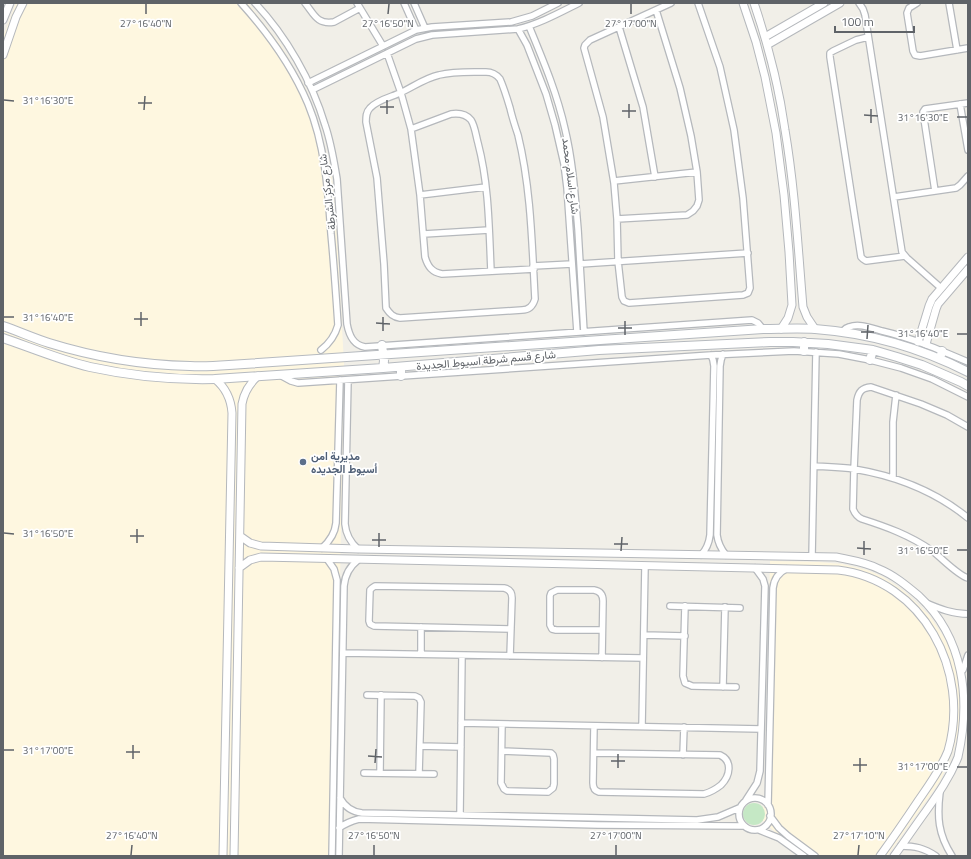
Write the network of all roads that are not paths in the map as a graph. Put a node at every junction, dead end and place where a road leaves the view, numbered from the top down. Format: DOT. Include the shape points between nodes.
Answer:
graph roads {
  1 [pos="10,3"];
  2 [pos="23,3"];
  3 [pos="241,3"];
  4 [pos="254,3"];
  5 [pos="305,3"];
  6 [pos="404,3"];
  7 [pos="414,3"];
  8 [pos="558,3"];
  9 [pos="579,3"];
  10 [pos="671,3"];
  11 [pos="698,3"];
  12 [pos="743,3"];
  13 [pos="754,3"];
  14 [pos="824,3"];
  15 [pos="840,3"];
  16 [pos="859,3"];
  17 [pos="917,3"];
  18 [pos="949,3"];
  19 [pos="359,5"];
  20 [pos="656,10"];
  21 [pos="3,20"];
  22 [pos="503,23"];
  23 [pos="529,26"];
  24 [pos="618,27"];
  25 [pos="425,28"];
  26 [pos="518,29"];
  27 [pos="416,30"];
  28 [pos="504,31"];
  29 [pos="405,36"];
  30 [pos="765,37"];
  31 [pos="868,37"];
  32 [pos="408,43"];
  33 [pos="767,45"];
  34 [pos="383,46"];
  35 [pos="968,48"];
  36 [pos="957,50"];
  37 [pos="387,53"];
  38 [pos="3,55"];
  39 [pos="298,64"];
  40 [pos="291,70"];
  41 [pos="774,75"];
  42 [pos="764,77"];
  43 [pos="308,82"];
  44 [pos="312,90"];
  45 [pos="401,93"];
  46 [pos="968,103"];
  47 [pos="960,104"];
  48 [pos="411,129"];
  49 [pos="968,150"];
  50 [pos="697,172"];
  51 [pos="968,176"];
  52 [pos="655,177"];
  53 [pos="614,181"];
  54 [pos="486,187"];
  55 [pos="935,191"];
  56 [pos="420,195"];
  57 [pos="894,198"];
  58 [pos="617,219"];
  59 [pos="577,223"];
  60 [pos="570,224"];
  61 [pos="489,230"];
  62 [pos="424,234"];
  63 [pos="748,253"];
  64 [pos="904,256"];
  65 [pos="967,259"];
  66 [pos="618,261"];
  67 [pos="572,264"];
  68 [pos="580,264"];
  69 [pos="533,268"];
  70 [pos="968,269"];
  71 [pos="491,271"];
  72 [pos="941,288"];
  73 [pos="3,326"];
  74 [pos="763,329"];
  75 [pos="781,329"];
  76 [pos="815,329"];
  77 [pos="577,332"];
  78 [pos="584,332"];
  79 [pos="842,332"];
  80 [pos="637,337"];
  81 [pos="3,338"];
  82 [pos="491,338"];
  83 [pos="804,342"];
  84 [pos="918,342"];
  85 [pos="926,344"];
  86 [pos="382,345"];
  87 [pos="840,345"];
  88 [pos="491,347"];
  89 [pos="638,348"];
  90 [pos="321,350"];
  91 [pos="873,350"];
  92 [pos="804,351"];
  93 [pos="422,352"];
  94 [pos="816,352"];
  95 [pos="383,354"];
  96 [pos="711,354"];
  97 [pos="723,354"];
  98 [pos="941,355"];
  99 [pos="108,358"];
  100 [pos="321,358"];
  101 [pos="123,360"];
  102 [pos="870,360"];
  103 [pos="422,365"];
  104 [pos="401,367"];
  105 [pos="383,368"];
  106 [pos="967,368"];
  107 [pos="106,370"];
  108 [pos="354,370"];
  109 [pos="121,372"];
  110 [pos="280,375"];
  111 [pos="258,376"];
  112 [pos="401,376"];
  113 [pos="215,379"];
  114 [pos="340,380"];
  115 [pos="351,380"];
  116 [pos="964,384"];
  117 [pos="896,395"];
  118 [pos="968,397"];
  119 [pos="968,427"];
  120 [pos="814,466"];
  121 [pos="854,469"];
  122 [pos="893,478"];
  123 [pos="968,518"];
  124 [pos="240,536"];
  125 [pos="322,548"];
  126 [pos="358,549"];
  127 [pos="440,550"];
  128 [pos="662,554"];
  129 [pos="701,555"];
  130 [pos="726,555"];
  131 [pos="812,557"];
  132 [pos="327,559"];
  133 [pos="358,560"];
  134 [pos="439,562"];
  135 [pos="645,566"];
  136 [pos="662,566"];
  137 [pos="239,568"];
  138 [pos="755,568"];
  139 [pos="786,569"];
  140 [pos="968,578"];
  141 [pos="898,579"];
  142 [pos="892,589"];
  143 [pos="926,603"];
  144 [pos="670,606"];
  145 [pos="685,606"];
  146 [pos="725,607"];
  147 [pos="740,608"];
  148 [pos="968,614"];
  149 [pos="336,622"];
  150 [pos="343,622"];
  151 [pos="421,627"];
  152 [pos="511,629"];
  153 [pos="764,629"];
  154 [pos="772,629"];
  155 [pos="602,630"];
  156 [pos="644,635"];
  157 [pos="685,636"];
  158 [pos="343,653"];
  159 [pos="420,654"];
  160 [pos="462,655"];
  161 [pos="968,655"];
  162 [pos="510,656"];
  163 [pos="602,658"];
  164 [pos="643,658"];
  165 [pos="227,665"];
  166 [pos="238,665"];
  167 [pos="963,670"];
  168 [pos="724,687"];
  169 [pos="736,687"];
  170 [pos="367,695"];
  171 [pos="381,695"];
  172 [pos="461,723"];
  173 [pos="502,724"];
  174 [pos="594,726"];
  175 [pos="642,726"];
  176 [pos="684,727"];
  177 [pos="761,729"];
  178 [pos="334,737"];
  179 [pos="341,737"];
  180 [pos="420,746"];
  181 [pos="461,747"];
  182 [pos="761,747"];
  183 [pos="769,747"];
  184 [pos="502,751"];
  185 [pos="594,753"];
  186 [pos="947,753"];
  187 [pos="683,755"];
  188 [pos="958,756"];
  189 [pos="364,773"];
  190 [pos="380,773"];
  191 [pos="419,774"];
  192 [pos="434,774"];
  193 [pos="940,790"];
  194 [pos="340,798"];
  195 [pos="746,800"];
  196 [pos="768,805"];
  197 [pos="740,808"];
  198 [pos="427,814"];
  199 [pos="460,815"];
  200 [pos="770,816"];
  201 [pos="598,818"];
  202 [pos="426,821"];
  203 [pos="598,825"];
  204 [pos="744,826"];
  205 [pos="339,828"];
  206 [pos="759,830"];
  207 [pos="901,846"];
  208 [pos="339,855"];
  209 [pos="223,856"];
  210 [pos="234,856"];
  211 [pos="332,856"];
  212 [pos="804,856"];
  213 [pos="815,856"];
  214 [pos="880,856"];
  215 [pos="894,856"];
  216 [pos="936,856"];
  217 [pos="952,856"];
  1 -- 21 [label="street"];
  2 -- 38 [label="street"];
  3 -- 40 [label="street, شارع مركز الشرطة" via="268,34"];
  4 -- 39 [label="street, شارع مركز الشرطة" via="285,42"];
  5 -- 19 [label="street" via="315,17 329,23"];
  6 -- 27 [label="street"];
  7 -- 25 [label="street"];
  8 -- 22 [label="street" via="525,18"];
  9 -- 23 [label="street"];
  10 -- 20 [label="street"];
  11 -- 63 [label="street" via="720,67 734,130"];
  12 -- 42 [label="street"];
  13 -- 30 [label="street"];
  14 -- 30 [label="street"];
  15 -- 33 [label="street"];
  16 -- 31 [label="street" via="864,12"];
  17 -- 36 [label="street" via="909,8 907,13 915,55"];
  18 -- 36 [label="street"];
  19 -- 34 [label="street"];
  20 -- 24 [label="street"];
  20 -- 50 [label="street" via="680,88"];
  22 -- 25 [label="street"];
  22 -- 28 [label="street"];
  23 -- 26 [label="street"];
  23 -- 59 [label="street, شارع اسلام محمد" via="549,75 566,130 575,187"];
  24 -- 52 [label="street" via="643,108"];
  24 -- 53 [label="street" via="590,40 584,48 604,122"];
  25 -- 27 [label="street"];
  26 -- 28 [label="street"];
  26 -- 60 [label="street, شارع اسلام محمد" via="527,45 556,125 567,184"];
  27 -- 29 [label="street"];
  28 -- 32 [label="street" via="432,35"];
  29 -- 32 [label="street"];
  29 -- 34 [label="street"];
  30 -- 33 [label="street"];
  31 -- 57 [label="street"];
  31 -- 64 [label="street" via="830,53 861,257 866,261"];
  32 -- 37 [label="street"];
  33 -- 41 [label="street"];
  34 -- 43 [label="street"];
  35 -- 36 [label="street"];
  37 -- 44 [label="street"];
  37 -- 45 [label="street"];
  39 -- 40 [label="street"];
  39 -- 43 [label="street, شارع مركز الشرطة"];
  40 -- 90 [label="street, شارع مركز الشرطة" via="315,123 327,180 338,325 330,342"];
  41 -- 42 [label="street"];
  41 -- 76 [label="street" via="791,168 804,307 807,318"];
  42 -- 75 [label="street" via="776,133 789,252 792,305"];
  43 -- 44 [label="street, شارع مركز الشرطة"];
  44 -- 86 [label="street, شارع مركز الشرطة" via="325,125 334,161 348,329 357,345"];
  45 -- 48 [label="street"];
  45 -- 69 [label="street" via="430,77 445,74 491,72 500,79 518,134 528,190"];
  45 -- 69 [label="street" via="371,106 366,116 377,178 386,308 389,313 400,318 526,310 532,306 535,299"];
  46 -- 47 [label="street"];
  47 -- 49 [label="street"];
  47 -- 55 [label="street" via="925,109 922,112"];
  48 -- 54 [label="street" via="457,113 471,120 482,158"];
  48 -- 56 [label="street"];
  50 -- 52 [label="street"];
  50 -- 58 [label="street" via="699,200 697,206 687,215"];
  51 -- 55 [label="street" via="957,187"];
  52 -- 53 [label="street"];
  53 -- 58 [label="street"];
  54 -- 56 [label="street"];
  54 -- 61 [label="street"];
  55 -- 57 [label="street"];
  56 -- 62 [label="street"];
  57 -- 64 [label="street"];
  58 -- 66 [label="street"];
  59 -- 60 [label="street"];
  59 -- 68 [label="street, شارع اسلام محمد"];
  60 -- 67 [label="street, شارع اسلام محمد"];
  61 -- 62 [label="street"];
  61 -- 71 [label="street"];
  62 -- 71 [label="street" via="425,257 430,269 442,274"];
  63 -- 66 [label="street"];
  63 -- 66 [label="street" via="750,288 745,295 629,303 622,297"];
  64 -- 72 [label="street"];
  65 -- 72 [label="street"];
  66 -- 68 [label="street"];
  67 -- 69 [label="street"];
  67 -- 77 [label="street, شارع اسلام محمد"];
  68 -- 78 [label="street, شارع اسلام محمد"];
  69 -- 71 [label="street"];
  70 -- 85 [label="street" via="938,304"];
  72 -- 84 [label="street" via="930,304"];
  73 -- 99 [label="main road, شارع قسم شرطة اسيوط الجديدة" via="48,342"];
  74 -- 75 [label="main road, شارع قسم شرطة اسيوط الجديدة"];
  74 -- 78 [label="street" via="758,322 752,320"];
  74 -- 80 [label="main road, شارع قسم شرطة اسيوط الجديدة"];
  75 -- 76 [label="main road, شارع قسم شرطة اسيوط الجديدة"];
  76 -- 79 [label="main road, شارع قسم شرطة اسيوط الجديدة"];
  77 -- 78 [label="street"];
  77 -- 82 [label="street"];
  79 -- 84 [label="street" via="849,326 860,326"];
  79 -- 87 [label="main road"];
  79 -- 98 [label="main road, شارع قسم شرطة اسيوط الجديدة"];
  80 -- 88 [label="main road, شارع قسم شرطة اسيوط الجديدة"];
  80 -- 89 [label="main road"];
  81 -- 107 [label="main road, شارع قسم شرطة اسيوط الجديدة" via="56,357"];
  82 -- 86 [label="street"];
  82 -- 88 [label="main road"];
  83 -- 87 [label="main road, شارع قسم شرطة اسيوط الجديدة"];
  83 -- 89 [label="main road, شارع قسم شرطة اسيوط الجديدة"];
  83 -- 92 [label="main road"];
  84 -- 85 [label="street"];
  85 -- 98 [label="street"];
  86 -- 95 [label="main road"];
  87 -- 91 [label="main road, شارع قسم شرطة اسيوط الجديدة"];
  88 -- 93 [label="main road, شارع قسم شرطة اسيوط الجديدة"];
  89 -- 103 [label="main road, شارع قسم شرطة اسيوط الجديدة"];
  90 -- 100 [label="main road"];
  91 -- 102 [label="main road"];
  91 -- 116 [label="main road, شارع قسم شرطة اسيوط الجديدة" via="922,365"];
  92 -- 94 [label="street"];
  92 -- 97 [label="street"];
  93 -- 95 [label="main road, شارع قسم شرطة اسيوط الجديدة"];
  93 -- 103 [label="main road"];
  94 -- 102 [label="street"];
  94 -- 120 [label="street"];
  95 -- 100 [label="main road, شارع قسم شرطة اسيوط الجديدة"];
  95 -- 105 [label="main road"];
  96 -- 97 [label="street"];
  96 -- 112 [label="street"];
  96 -- 129 [label="street" via="714,366 710,535 709,544"];
  97 -- 130 [label="street" via="720,366 717,535"];
  98 -- 106 [label="main road, شارع قسم شرطة اسيوط الجديدة"];
  99 -- 101 [label="main road, شارع قسم شرطة اسيوط الجديدة"];
  99 -- 107 [label="main road" via="110,363"];
  100 -- 101 [label="main road, شارع قسم شرطة اسيوط الجديدة" via="191,366"];
  101 -- 109 [label="main road" via="120,364"];
  102 -- 118 [label="street" via="932,379"];
  103 -- 104 [label="main road, شارع قسم شرطة اسيوط الجديدة"];
  104 -- 105 [label="main road, شارع قسم شرطة اسيوط الجديدة"];
  104 -- 112 [label="main road"];
  105 -- 108 [label="main road, شارع قسم شرطة اسيوط الجديدة"];
  106 -- 116 [label="main road"];
  107 -- 109 [label="main road, شارع قسم شرطة اسيوط الجديدة"];
  108 -- 110 [label="main road, شارع قسم شرطة اسيوط الجديدة"];
  108 -- 115 [label="main road"];
  109 -- 113 [label="main road, شارع قسم شرطة اسيوط الجديدة" via="161,378"];
  110 -- 111 [label="main road, شارع قسم شرطة اسيوط الجديدة"];
  110 -- 114 [label="street" via="296,383"];
  111 -- 113 [label="main road, شارع قسم شرطة اسيوط الجديدة"];
  111 -- 124 [label="street" via="245,391 242,404"];
  112 -- 115 [label="street"];
  113 -- 165 [label="street" via="227,394 232,413"];
  114 -- 115 [label="street"];
  114 -- 125 [label="street" via="336,523 334,534"];
  115 -- 126 [label="street" via="345,524 348,536"];
  117 -- 119 [label="street" via="947,415"];
  117 -- 121 [label="street" via="871,387 865,388 858,395"];
  117 -- 122 [label="street" via="893,422"];
  120 -- 121 [label="street"];
  120 -- 131 [label="street"];
  121 -- 122 [label="street"];
  121 -- 140 [label="street" via="853,509 856,516 908,536 932,550"];
  122 -- 123 [label="street" via="930,493"];
  124 -- 125 [label="street" via="257,545"];
  124 -- 137 [label="street"];
  125 -- 126 [label="street"];
  126 -- 127 [label="street"];
  127 -- 128 [label="street"];
  127 -- 134 [label="street"];
  128 -- 129 [label="street"];
  128 -- 136 [label="street"];
  129 -- 130 [label="street"];
  130 -- 131 [label="street"];
  131 -- 141 [label="street" via="836,557 863,563"];
  132 -- 133 [label="street"];
  132 -- 137 [label="street" via="261,557 250,560"];
  132 -- 149 [label="street" via="334,569 337,580"];
  133 -- 134 [label="street"];
  133 -- 150 [label="street" via="348,571 345,581"];
  134 -- 135 [label="street"];
  135 -- 136 [label="street"];
  135 -- 156 [label="street"];
  136 -- 138 [label="street"];
  137 -- 166 [label="street"];
  138 -- 139 [label="street"];
  138 -- 153 [label="street" via="763,578 765,586"];
  139 -- 142 [label="street" via="847,571 870,578"];
  139 -- 154 [label="street" via="777,575 773,585"];
  141 -- 142 [label="street"];
  141 -- 143 [label="street"];
  142 -- 186 [label="street" via="922,615 938,637 948,661 955,687 956,707"];
  143 -- 148 [label="street" via="955,613"];
  143 -- 167 [label="street" via="949,634"];
  144 -- 145 [label="street"];
  145 -- 146 [label="street"];
  145 -- 157 [label="street"];
  146 -- 147 [label="street"];
  146 -- 168 [label="street"];
  149 -- 150 [label="street"];
  149 -- 178 [label="street"];
  150 -- 158 [label="street"];
  151 -- 152 [label="street"];
  151 -- 152 [label="street" via="371,625 369,621 372,588 506,588 512,596"];
  151 -- 159 [label="street"];
  152 -- 162 [label="street"];
  153 -- 154 [label="street"];
  153 -- 177 [label="street"];
  154 -- 183 [label="street"];
  155 -- 155 [label="street" via="603,598 599,591 551,592 552,629"];
  155 -- 163 [label="street"];
  156 -- 157 [label="street"];
  156 -- 164 [label="street"];
  157 -- 168 [label="street" via="685,683 692,686"];
  158 -- 159 [label="street"];
  158 -- 179 [label="street"];
  159 -- 160 [label="street"];
  160 -- 162 [label="street"];
  160 -- 172 [label="street"];
  161 -- 167 [label="street"];
  162 -- 163 [label="street"];
  163 -- 164 [label="street"];
  164 -- 175 [label="street"];
  165 -- 166 [label="street"];
  165 -- 209 [label="street"];
  166 -- 210 [label="street"];
  167 -- 188 [label="street" via="967,717"];
  168 -- 169 [label="street"];
  170 -- 171 [label="street"];
  171 -- 180 [label="street" via="419,698"];
  171 -- 190 [label="street"];
  172 -- 173 [label="street"];
  172 -- 181 [label="street"];
  173 -- 174 [label="street"];
  173 -- 184 [label="street"];
  174 -- 175 [label="street"];
  174 -- 185 [label="street"];
  175 -- 176 [label="street"];
  176 -- 177 [label="street"];
  176 -- 187 [label="street"];
  177 -- 182 [label="street"];
  178 -- 179 [label="street"];
  178 -- 211 [label="street"];
  179 -- 194 [label="street"];
  180 -- 181 [label="street"];
  180 -- 191 [label="street"];
  181 -- 199 [label="street"];
  182 -- 183 [label="street"];
  182 -- 195 [label="street" via="759,779"];
  183 -- 196 [label="street"];
  184 -- 184 [label="street" via="501,784 504,789 548,792 553,788 552,754"];
  185 -- 187 [label="street"];
  185 -- 187 [label="street" via="593,785 599,792 699,794 714,790 726,779 729,767 727,760 722,756"];
  186 -- 188 [label="street"];
  186 -- 214 [label="street" via="933,779"];
  188 -- 193 [label="street"];
  189 -- 190 [label="street"];
  190 -- 191 [label="street"];
  191 -- 192 [label="street"];
  193 -- 207 [label="street"];
  193 -- 217 [label="street" via="939,824"];
  194 -- 198 [label="street" via="345,806 358,812"];
  194 -- 205 [label="street"];
  195 -- 196 [label="street" via="758,798"];
  195 -- 197 [label="street"];
  196 -- 200 [label="street"];
  197 -- 201 [label="street" via="702,820"];
  197 -- 204 [label="street" via="739,818"];
  198 -- 199 [label="street"];
  198 -- 202 [label="street"];
  199 -- 201 [label="street"];
  200 -- 206 [label="street" via="768,823"];
  200 -- 213 [label="street" via="788,836"];
  201 -- 203 [label="street"];
  202 -- 203 [label="street"];
  202 -- 205 [label="street" via="359,819 351,820"];
  203 -- 204 [label="street"];
  204 -- 206 [label="street" via="751,830"];
  205 -- 208 [label="street"];
  206 -- 212 [label="street" via="779,838"];
  207 -- 215 [label="street"];
  207 -- 216 [label="street" via="918,847"];
}
